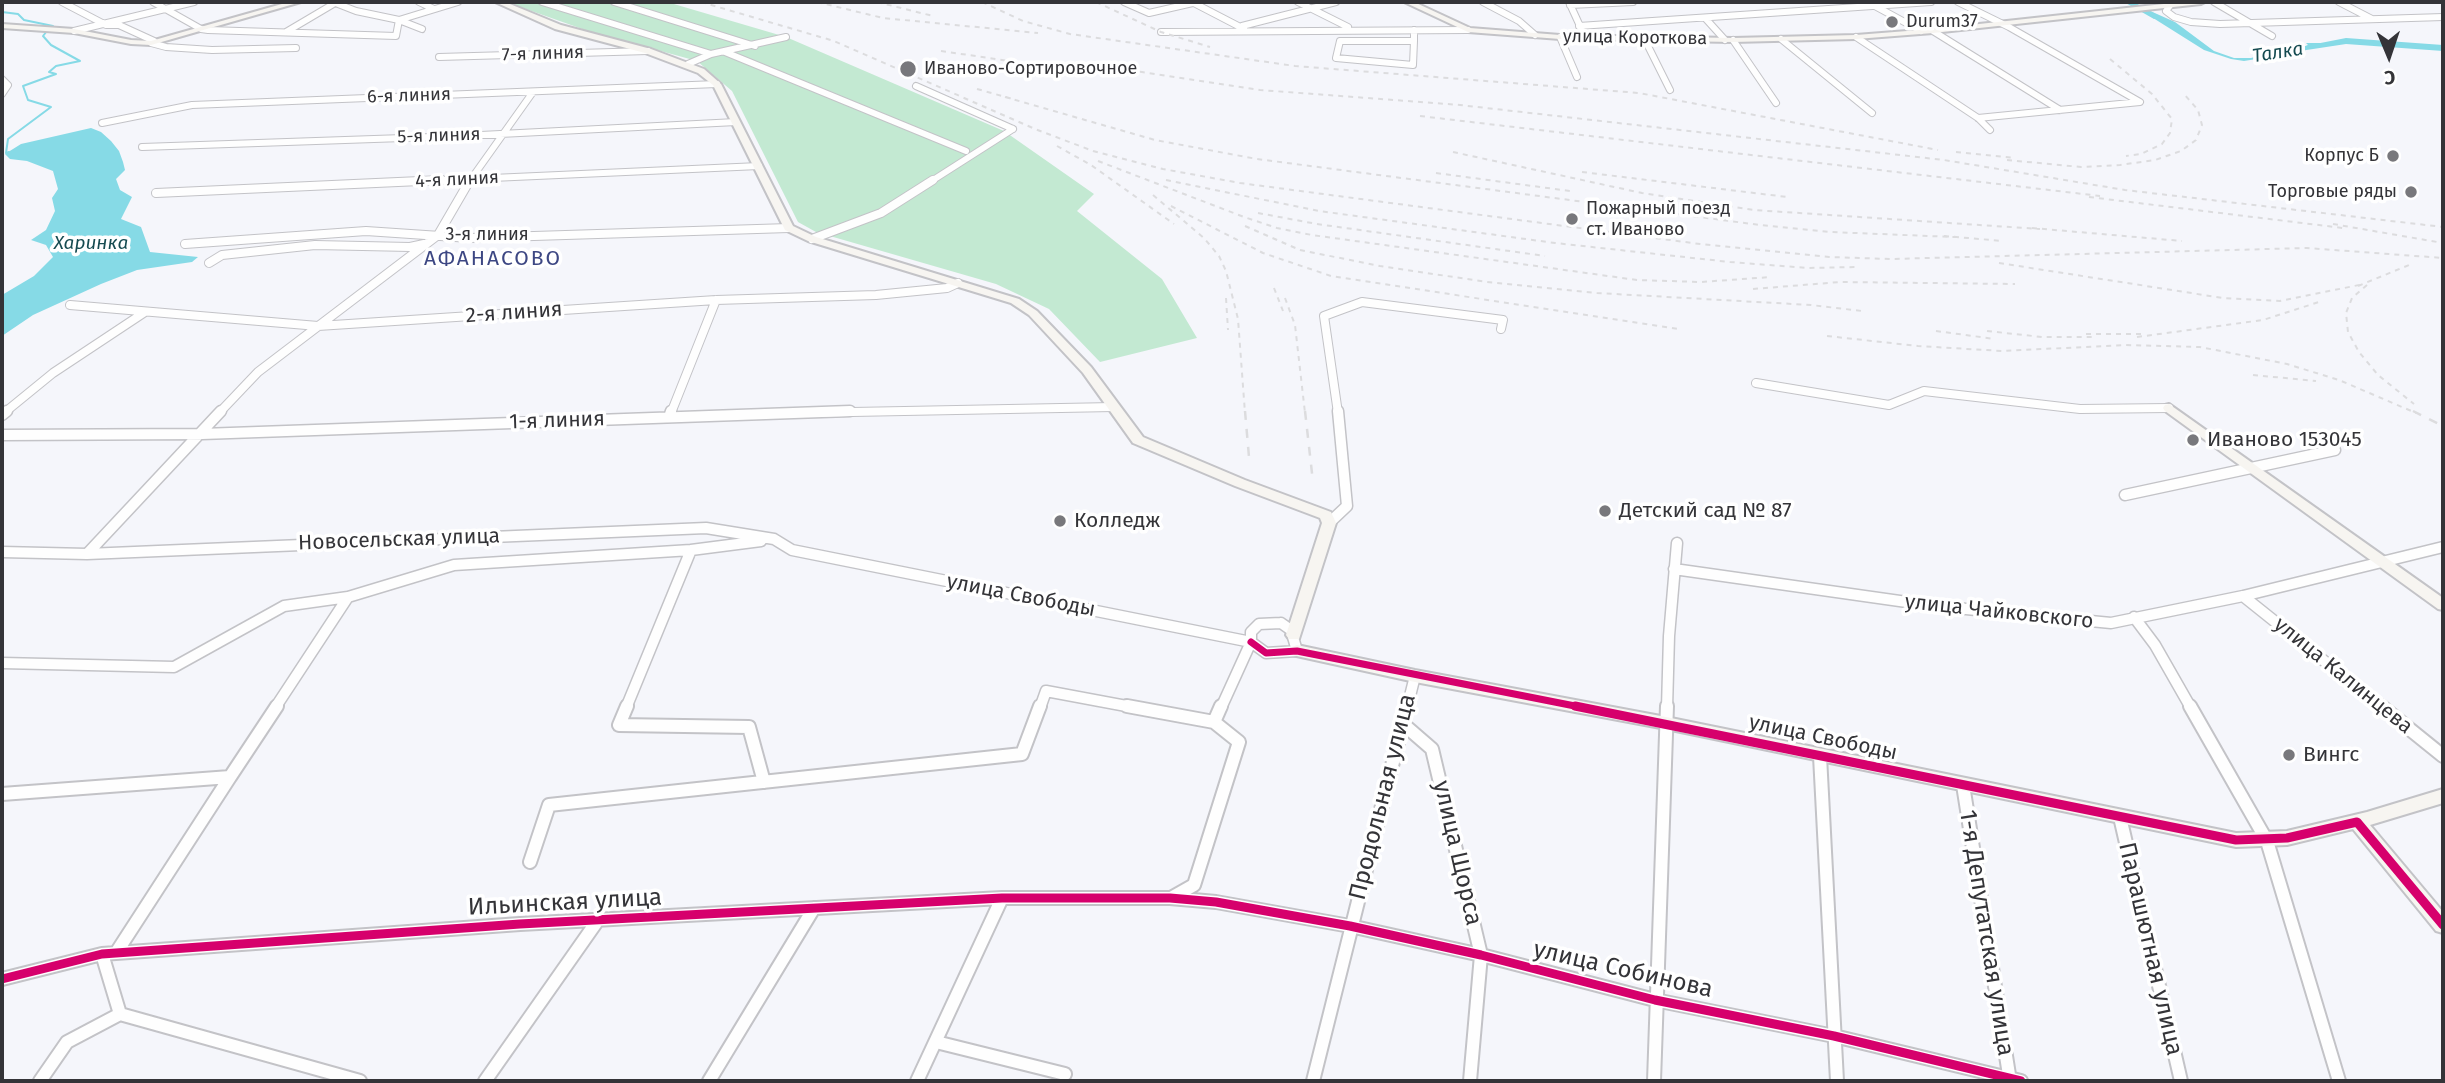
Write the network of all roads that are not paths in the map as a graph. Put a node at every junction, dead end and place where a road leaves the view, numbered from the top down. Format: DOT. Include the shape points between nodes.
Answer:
graph roads {
  1 [pos="62,2"];
  2 [pos="153,2"];
  3 [pos="194,2"];
  4 [pos="297,2"];
  5 [pos="334,2"];
  6 [pos="419,2"];
  7 [pos="458,2"];
  8 [pos="503,2"];
  9 [pos="542,2"];
  10 [pos="614,2"];
  11 [pos="1124,2"];
  12 [pos="1194,2"];
  13 [pos="1298,2"];
  14 [pos="1336,2"];
  15 [pos="1408,2"];
  16 [pos="1483,2"];
  17 [pos="1633,2"];
  18 [pos="1867,2"];
  19 [pos="1931,2"];
  20 [pos="1958,2"];
  21 [pos="2202,2"];
  22 [pos="2214,2"];
  23 [pos="2339,2"];
  24 [pos="1569,3"];
  25 [pos="2171,4"];
  26 [pos="1875,7"];
  27 [pos="1311,8"];
  28 [pos="166,9"];
  29 [pos="434,9"];
  30 [pos="2443,17"];
  31 [pos="1706,19"];
  32 [pos="2372,19"];
  33 [pos="399,20"];
  34 [pos="1999,23"];
  35 [pos="2253,23"];
  36 [pos="106,24"];
  37 [pos="2,26"];
  38 [pos="1579,26"];
  39 [pos="1243,28"];
  40 [pos="201,29"];
  41 [pos="422,29"];
  42 [pos="1351,29"];
  43 [pos="1414,30"];
  44 [pos="1468,30"];
  45 [pos="1933,30"];
  46 [pos="74,31"];
  47 [pos="285,32"];
  48 [pos="1161,32"];
  49 [pos="1921,32"];
  50 [pos="1535,35"];
  51 [pos="2272,36"];
  52 [pos="786,37"];
  53 [pos="1560,37"];
  54 [pos="1585,37"];
  55 [pos="1856,37"];
  56 [pos="1644,38"];
  57 [pos="1781,39"];
  58 [pos="1729,40"];
  59 [pos="1414,41"];
  60 [pos="153,42"];
  61 [pos="755,46"];
  62 [pos="296,48"];
  63 [pos="648,51"];
  64 [pos="725,51"];
  65 [pos="711,54"];
  66 [pos="439,57"];
  67 [pos="688,64"];
  68 [pos="1577,77"];
  69 [pos="2,79"];
  70 [pos="717,84"];
  71 [pos="916,86"];
  72 [pos="1670,90"];
  73 [pos="533,92"];
  74 [pos="2,94"];
  75 [pos="1776,103"];
  76 [pos="2060,110"];
  77 [pos="1871,113"];
  78 [pos="1978,118"];
  79 [pos="736,122"];
  80 [pos="102,123"];
  81 [pos="1990,130"];
  82 [pos="505,134"];
  83 [pos="142,147"];
  84 [pos="966,151"];
  85 [pos="759,166"];
  86 [pos="471,179"];
  87 [pos="156,193"];
  88 [pos="789,228"];
  89 [pos="438,235"];
  90 [pos="812,239"];
  91 [pos="428,243"];
  92 [pos="185,244"];
  93 [pos="209,262"];
  94 [pos="958,283"];
  95 [pos="716,300"];
  96 [pos="70,305"];
  97 [pos="145,312"];
  98 [pos="318,326"];
  99 [pos="1501,329"];
  100 [pos="1756,383"];
  101 [pos="1113,407"];
  102 [pos="2169,408"];
  103 [pos="2,415"];
  104 [pos="669,417"];
  105 [pos="202,434"];
  106 [pos="2,435"];
  107 [pos="2335,450"];
  108 [pos="2253,469"];
  109 [pos="2125,495"];
  110 [pos="1329,523"];
  111 [pos="774,539"];
  112 [pos="1677,543"];
  113 [pos="2443,547"];
  114 [pos="691,550"];
  115 [pos="792,550"];
  116 [pos="2,552"];
  117 [pos="87,554"];
  118 [pos="2384,563"];
  119 [pos="1674,569"];
  120 [pos="2243,596"];
  121 [pos="348,597"];
  122 [pos="2443,605"];
  123 [pos="2134,617"];
  124 [pos="1251,642"];
  125 [pos="1291,646"];
  126 [pos="2,663"];
  127 [pos="1415,676"];
  128 [pos="1214,722"];
  129 [pos="1402,723"];
  130 [pos="1667,723"];
  131 [pos="1820,755"];
  132 [pos="2443,756"];
  133 [pos="230,777"];
  134 [pos="764,782"];
  135 [pos="1963,785"];
  136 [pos="2443,787"];
  137 [pos="2,794"];
  138 [pos="2443,796"];
  139 [pos="2120,817"];
  140 [pos="2357,822"];
  141 [pos="2267,841"];
  142 [pos="530,862"];
  143 [pos="1002,898"];
  144 [pos="1170,898"];
  145 [pos="814,908"];
  146 [pos="598,920"];
  147 [pos="2443,925"];
  148 [pos="1350,926"];
  149 [pos="117,953"];
  150 [pos="102,954"];
  151 [pos="1481,955"];
  152 [pos="2,979"];
  153 [pos="1655,1000"];
  154 [pos="120,1014"];
  155 [pos="1834,1035"];
  156 [pos="936,1042"];
  157 [pos="1065,1074"];
  158 [pos="2013,1080"];
  159 [pos="40,1081"];
  160 [pos="360,1081"];
  161 [pos="485,1081"];
  162 [pos="709,1081"];
  163 [pos="917,1081"];
  164 [pos="1313,1081"];
  165 [pos="1470,1081"];
  166 [pos="1654,1081"];
  167 [pos="1837,1081"];
  168 [pos="2181,1081"];
  169 [pos="2339,1081"];
  1 -- 36 [label="street"];
  2 -- 28 [label="street"];
  3 -- 28 [label="street"];
  4 -- 40 [label="street"];
  5 -- 33 [label="street"];
  5 -- 47 [label="street"];
  6 -- 29 [label="street"];
  7 -- 29 [label="street"];
  8 -- 63 [label="street" via="558,27"];
  9 -- 65 [label="street"];
  10 -- 61 [label="street"];
  11 -- 12 [label="street" via="1149,13"];
  12 -- 39 [label="street"];
  13 -- 27 [label="street"];
  14 -- 27 [label="street"];
  15 -- 44 [label="street"];
  16 -- 50 [label="street"];
  17 -- 24 [label="street"];
  18 -- 26 [label="street"];
  19 -- 26 [label="street"];
  20 -- 34 [label="street"];
  21 -- 25 [label="street, улица Короткова"];
  22 -- 35 [label="street"];
  23 -- 32 [label="street"];
  24 -- 38 [label="street"];
  25 -- 34 [label="street, улица Короткова"];
  25 -- 35 [label="street" via="2166,11 2191,22"];
  26 -- 31 [label="street"];
  26 -- 49 [label="street"];
  27 -- 39 [label="street"];
  27 -- 42 [label="street"];
  28 -- 36 [label="street"];
  28 -- 40 [label="street"];
  29 -- 33 [label="street"];
  30 -- 32 [label="street"];
  31 -- 38 [label="street"];
  31 -- 58 [label="street"];
  32 -- 35 [label="street"];
  33 -- 41 [label="street"];
  33 -- 47 [label="street" via="396,36"];
  34 -- 45 [label="street, улица Короткова"];
  34 -- 76 [label="street" via="2140,102"];
  35 -- 51 [label="street"];
  36 -- 46 [label="street"];
  36 -- 60 [label="street" via="119,25"];
  37 -- 46 [label="street"];
  38 -- 54 [label="street"];
  39 -- 42 [label="street, улица Короткова"];
  39 -- 48 [label="street, улица Короткова"];
  40 -- 47 [label="street"];
  40 -- 60 [label="street"];
  42 -- 43 [label="street, улица Короткова"];
  43 -- 44 [label="street, улица Короткова"];
  43 -- 59 [label="street"];
  44 -- 50 [label="street, улица Короткова"];
  45 -- 49 [label="street, улица Короткова"];
  45 -- 76 [label="street"];
  46 -- 60 [label="street"];
  49 -- 55 [label="street, улица Короткова"];
  50 -- 53 [label="street, улица Короткова"];
  52 -- 61 [label="street"];
  53 -- 54 [label="street, улица Короткова"];
  53 -- 68 [label="street"];
  54 -- 56 [label="street, улица Короткова"];
  55 -- 57 [label="street, улица Короткова"];
  55 -- 78 [label="street"];
  56 -- 58 [label="street, улица Короткова"];
  56 -- 72 [label="street"];
  57 -- 58 [label="street, улица Короткова"];
  57 -- 77 [label="street"];
  58 -- 75 [label="street"];
  59 -- 59 [label="street" via="1413,65 1336,58 1340,41"];
  60 -- 62 [label="street" via="212,50"];
  61 -- 64 [label="street"];
  63 -- 66 [label="street, 7-я линия"];
  63 -- 67 [label="street"];
  64 -- 65 [label="street"];
  64 -- 84 [label="street"];
  65 -- 67 [label="street"];
  67 -- 70 [label="street"];
  69 -- 74 [label="street" via="8,85"];
  70 -- 73 [label="street, 6-я линия"];
  70 -- 79 [label="street"];
  71 -- 90 [label="street" via="1013,129 881,213"];
  73 -- 80 [label="street, 6-я линия" via="192,105"];
  73 -- 82 [label="street"];
  76 -- 78 [label="street"];
  78 -- 81 [label="street"];
  79 -- 82 [label="street, 5-я линия"];
  79 -- 85 [label="street"];
  82 -- 83 [label="street, 5-я линия"];
  82 -- 86 [label="street"];
  85 -- 86 [label="street, 4-я линия"];
  85 -- 88 [label="street"];
  86 -- 87 [label="street, 4-я линия"];
  86 -- 89 [label="street"];
  88 -- 89 [label="street, 3-я линия" via="470,239"];
  88 -- 90 [label="street"];
  89 -- 91 [label="street"];
  89 -- 92 [label="street, 3-я линия" via="366,232"];
  90 -- 94 [label="street"];
  91 -- 93 [label="street" via="410,247 316,245 222,255"];
  91 -- 98 [label="street"];
  94 -- 95 [label="street, 2-я линия" via="876,295"];
  94 -- 101 [label="street" via="1015,301 1033,313 1087,370"];
  95 -- 98 [label="street, 2-я линия"];
  95 -- 104 [label="street"];
  96 -- 97 [label="street, 2-я линия"];
  97 -- 98 [label="street, 2-я линия"];
  97 -- 103 [label="street" via="53,373"];
  98 -- 105 [label="street" via="258,372"];
  99 -- 110 [label="street" via="1503,320 1363,302 1324,316 1347,506"];
  100 -- 102 [label="street" via="1889,405 1924,391 2080,409"];
  101 -- 104 [label="street, 1-я линия"];
  101 -- 110 [label="street" via="1138,440 1326,515"];
  102 -- 108 [label="street"];
  104 -- 105 [label="street, 1-я линия"];
  105 -- 106 [label="street, 1-я линия"];
  105 -- 117 [label="street"];
  107 -- 108 [label="street"];
  108 -- 109 [label="street"];
  108 -- 118 [label="street"];
  110 -- 125 [label="street"];
  111 -- 114 [label="street"];
  111 -- 115 [label="street, Новосельская улица"];
  111 -- 117 [label="street, Новосельская улица" via="706,528"];
  112 -- 119 [label="street"];
  113 -- 118 [label="street, улица Чайковского"];
  114 -- 121 [label="street" via="454,565"];
  114 -- 134 [label="street" via="619,725 749,727"];
  115 -- 124 [label="street, улица Свободы"];
  116 -- 117 [label="street, Новосельская улица"];
  118 -- 120 [label="street, улица Чайковского"];
  118 -- 122 [label="street"];
  119 -- 123 [label="street, улица Чайковского" via="2038,618 2093,623"];
  119 -- 130 [label="street"];
  120 -- 123 [label="street, улица Чайковского"];
  120 -- 132 [label="street, улица Калинцева"];
  121 -- 126 [label="street" via="284,606 174,667"];
  121 -- 133 [label="street"];
  123 -- 141 [label="street" via="2155,645"];
  124 -- 125 [label="street, улица Свободы" via="1259,650"];
  124 -- 125 [label="street" via="1251,632 1266,622 1281,623"];
  124 -- 128 [label="street"];
  125 -- 127 [label="street, улица Свободы"];
  127 -- 129 [label="street, Продольная улица"];
  127 -- 130 [label="street, улица Свободы"];
  128 -- 134 [label="street" via="1046,691 1022,754"];
  128 -- 144 [label="street" via="1239,742 1194,885"];
  129 -- 148 [label="street, Продольная улица"];
  129 -- 151 [label="street, улица Щорса" via="1432,749"];
  130 -- 131 [label="street, улица Свободы"];
  130 -- 153 [label="street"];
  131 -- 135 [label="street, улица Свободы"];
  131 -- 155 [label="street"];
  133 -- 137 [label="street"];
  133 -- 149 [label="street"];
  134 -- 142 [label="street" via="549,805"];
  135 -- 139 [label="street, улица Свободы"];
  135 -- 158 [label="street, 1-я Депутатская улица"];
  136 -- 140 [label="street, улица Свободы" via="2361,813"];
  138 -- 140 [label="street, улица Свободы"];
  139 -- 141 [label="street, улица Свободы"];
  139 -- 168 [label="street, Парашютная улица"];
  140 -- 141 [label="street, улица Свободы"];
  140 -- 147 [label="street"];
  141 -- 169 [label="street"];
  143 -- 144 [label="street, Ильинская улица"];
  143 -- 145 [label="street, Ильинская улица"];
  143 -- 156 [label="street"];
  144 -- 148 [label="street, улица Собинова"];
  145 -- 146 [label="street, Ильинская улица"];
  145 -- 162 [label="street"];
  146 -- 149 [label="street, Ильинская улица"];
  146 -- 161 [label="street"];
  148 -- 151 [label="street, улица Собинова"];
  148 -- 164 [label="street, Продольная улица"];
  149 -- 150 [label="street, Ильинская улица"];
  150 -- 152 [label="street, Ильинская улица"];
  150 -- 154 [label="street"];
  151 -- 153 [label="street, улица Собинова"];
  151 -- 165 [label="street, улица Щорса"];
  153 -- 155 [label="street, улица Собинова"];
  153 -- 166 [label="street"];
  154 -- 159 [label="street" via="67,1042"];
  154 -- 160 [label="street"];
  155 -- 158 [label="street, улица Собинова"];
  155 -- 167 [label="street"];
  156 -- 157 [label="street"];
  156 -- 163 [label="street"];
}
